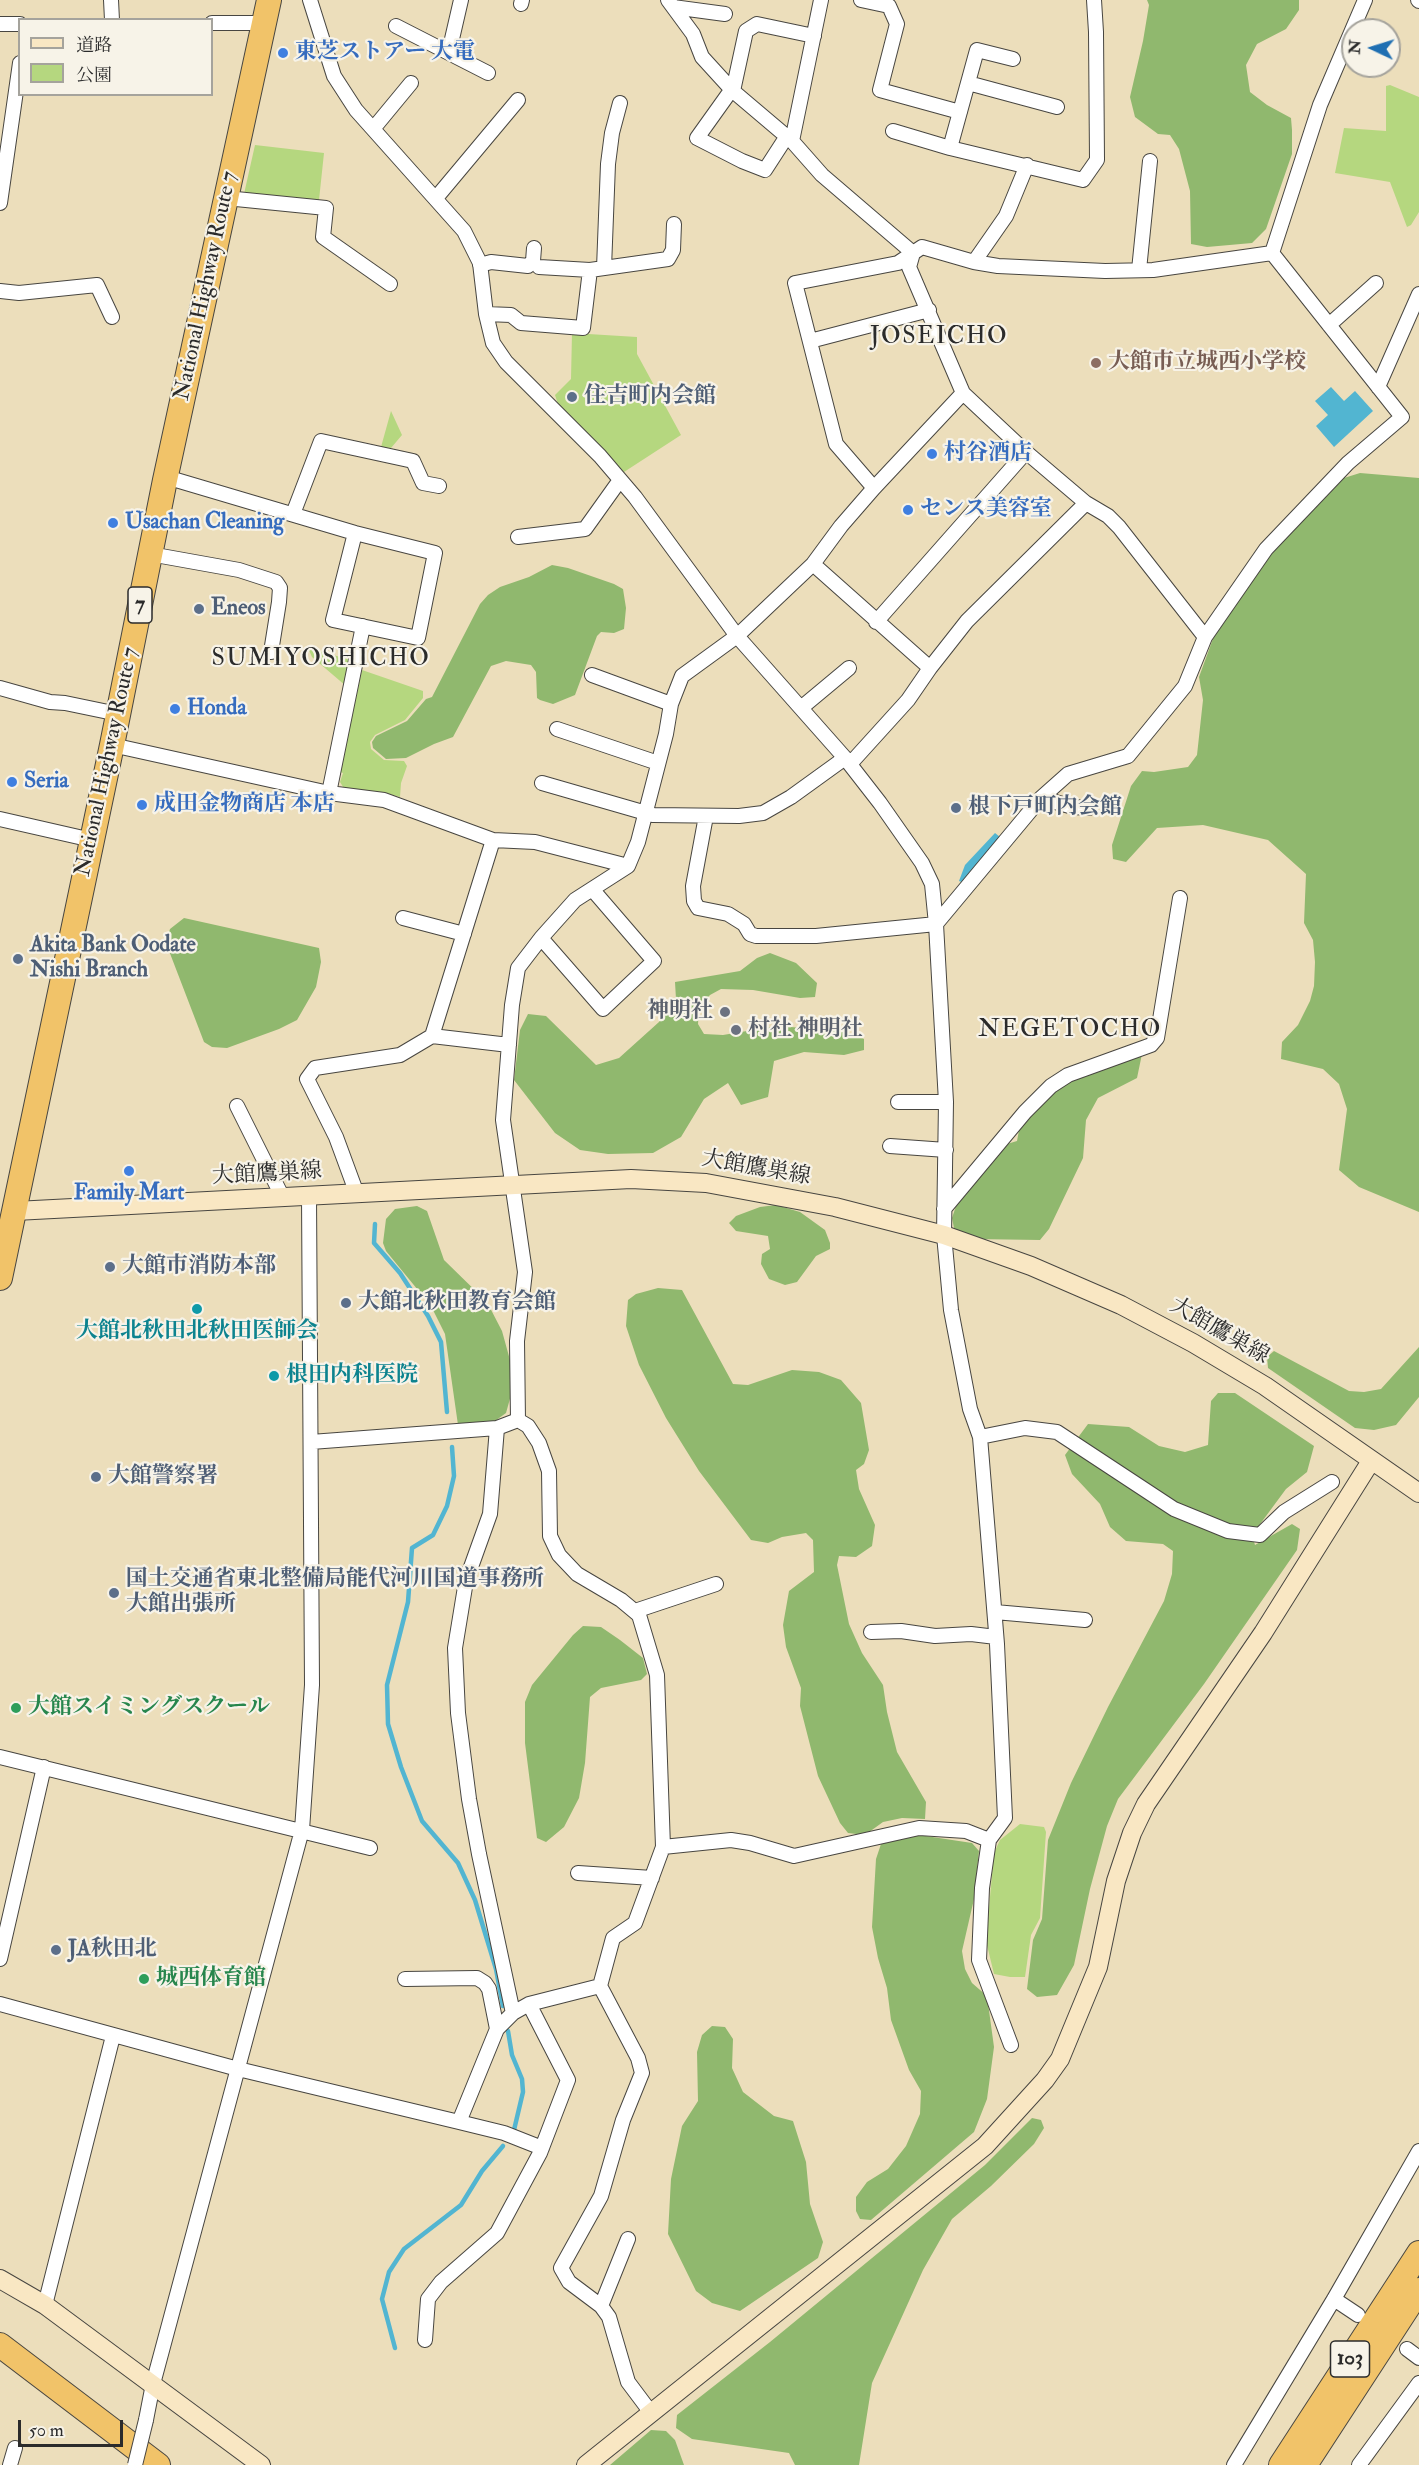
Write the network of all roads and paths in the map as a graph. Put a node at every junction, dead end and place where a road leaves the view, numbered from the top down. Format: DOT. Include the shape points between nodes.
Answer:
graph roads {
  1 [pos="111,0"];
  2 [pos="310,0"];
  3 [pos="461,0"];
  4 [pos="821,0"];
  5 [pos="861,0"];
  6 [pos="1094,0"];
  7 [pos="1365,0"];
  8 [pos="670,3"];
  9 [pos="267,11"];
  10 [pos="725,14"];
  11 [pos="112,18"];
  12 [pos="213,23"];
  13 [pos="0,24"];
  14 [pos="18,24"];
  15 [pos="396,26"];
  16 [pos="814,36"];
  17 [pos="449,52"];
  18 [pos="1013,59"];
  19 [pos="488,73"];
  20 [pos="18,77"];
  21 [pos="968,82"];
  22 [pos="411,83"];
  23 [pos="732,90"];
  24 [pos="518,100"];
  25 [pos="620,103"];
  26 [pos="1057,107"];
  27 [pos="960,112"];
  28 [pos="373,129"];
  29 [pos="893,131"];
  30 [pos="790,139"];
  31 [pos="950,148"];
  32 [pos="1150,161"];
  33 [pos="1027,165"];
  34 [pos="226,198"];
  35 [pos="436,198"];
  36 [pos="0,203"];
  37 [pos="674,224"];
  38 [pos="534,248"];
  39 [pos="913,253"];
  40 [pos="1272,253"];
  41 [pos="974,262"];
  42 [pos="480,265"];
  43 [pos="539,267"];
  44 [pos="597,269"];
  45 [pos="1139,270"];
  46 [pos="1376,283"];
  47 [pos="390,284"];
  48 [pos="0,291"];
  49 [pos="1419,294"];
  50 [pos="929,310"];
  51 [pos="486,314"];
  52 [pos="112,317"];
  53 [pos="1329,325"];
  54 [pos="810,341"];
  55 [pos="1378,387"];
  56 [pos="963,393"];
  57 [pos="1026,452"];
  58 [pos="166,477"];
  59 [pos="620,480"];
  60 [pos="439,486"];
  61 [pos="874,488"];
  62 [pos="1086,503"];
  63 [pos="293,514"];
  64 [pos="355,533"];
  65 [pos="518,537"];
  66 [pos="150,554"];
  67 [pos="813,564"];
  68 [pos="876,621"];
  69 [pos="363,626"];
  70 [pos="737,636"];
  71 [pos="1205,637"];
  72 [pos="271,652"];
  73 [pos="849,668"];
  74 [pos="930,668"];
  75 [pos="592,675"];
  76 [pos="0,688"];
  77 [pos="671,704"];
  78 [pos="801,708"];
  79 [pos="118,714"];
  80 [pos="557,729"];
  81 [pos="112,745"];
  82 [pos="847,761"];
  83 [pos="658,763"];
  84 [pos="543,783"];
  85 [pos="329,793"];
  86 [pos="1041,798"];
  87 [pos="1089,808"];
  88 [pos="644,813"];
  89 [pos="706,816"];
  90 [pos="0,819"];
  91 [pos="92,840"];
  92 [pos="493,840"];
  93 [pos="628,866"];
  94 [pos="592,889"];
  95 [pos="1180,898"];
  96 [pos="403,918"];
  97 [pos="936,924"];
  98 [pos="464,934"];
  99 [pos="541,938"];
  100 [pos="432,1036"];
  101 [pos="509,1045"];
  102 [pos="898,1102"];
  103 [pos="946,1102"];
  104 [pos="237,1106"];
  105 [pos="890,1146"];
  106 [pos="946,1150"];
  107 [pos="512,1185"];
  108 [pos="357,1194"];
  109 [pos="309,1196"];
  110 [pos="283,1198"];
  111 [pos="944,1209"];
  112 [pos="15,1211"];
  113 [pos="944,1235"];
  114 [pos="4,1241"];
  115 [pos="0,1278"];
  116 [pos="518,1420"];
  117 [pos="497,1428"];
  118 [pos="980,1437"];
  119 [pos="311,1442"];
  120 [pos="1371,1461"];
  121 [pos="1332,1482"];
  122 [pos="1419,1493"];
  123 [pos="716,1584"];
  124 [pos="635,1611"];
  125 [pos="994,1612"];
  126 [pos="1085,1620"];
  127 [pos="871,1632"];
  128 [pos="996,1637"];
  129 [pos="0,1756"];
  130 [pos="44,1767"];
  131 [pos="302,1830"];
  132 [pos="989,1840"];
  133 [pos="663,1847"];
  134 [pos="370,1848"];
  135 [pos="578,1873"];
  136 [pos="652,1878"];
  137 [pos="0,1959"];
  138 [pos="405,1979"];
  139 [pos="600,1986"];
  140 [pos="0,2004"];
  141 [pos="529,2004"];
  142 [pos="513,2013"];
  143 [pos="497,2029"];
  144 [pos="113,2036"];
  145 [pos="1011,2045"];
  146 [pos="238,2069"];
  147 [pos="459,2122"];
  148 [pos="542,2148"];
  149 [pos="1419,2151"];
  150 [pos="628,2239"];
  151 [pos="1419,2251"];
  152 [pos="0,2279"];
  153 [pos="1411,2294"];
  154 [pos="1334,2299"];
  155 [pos="45,2305"];
  156 [pos="601,2306"];
  157 [pos="1358,2315"];
  158 [pos="425,2340"];
  159 [pos="0,2346"];
  160 [pos="1407,2349"];
  161 [pos="1419,2358"];
  162 [pos="1419,2383"];
  163 [pos="153,2384"];
  164 [pos="652,2414"];
  165 [pos="15,2448"];
  166 [pos="10,2465"];
  167 [pos="135,2465"];
  168 [pos="141,2465"];
  169 [pos="158,2465"];
  170 [pos="261,2465"];
  171 [pos="586,2465"];
  172 [pos="1234,2465"];
  173 [pos="1281,2465"];
  174 [pos="1305,2465"];
  175 [pos="1359,2465"];
  1 -- 11 [label="street"];
  2 -- 28 [label="street" via="333,76"];
  3 -- 17 [label="street"];
  4 -- 16 [label="street"];
  5 -- 27 [label="street" via="889,6 897,24 880,90"];
  6 -- 33 [label="street" via="1097,160 1083,180"];
  7 -- 40 [label="street" via="1320,105"];
  8 -- 10 [label="street"];
  8 -- 23 [label="street" via="693,34 702,57"];
  9 -- 12 [label="street"];
  9 -- 34 [label="highway, National Highway Route 7 / 7"];
  13 -- 14 [label="street"];
  15 -- 17 [label="street"];
  16 -- 23 [label="street" via="758,24 746,31"];
  16 -- 30 [label="street"];
  17 -- 19 [label="street"];
  18 -- 21 [label="street" via="976,50"];
  20 -- 36 [label="street"];
  21 -- 26 [label="street"];
  21 -- 27 [label="street"];
  22 -- 28 [label="street"];
  23 -- 30 [label="street"];
  23 -- 30 [label="street" via="697,138 765,170"];
  24 -- 35 [label="street"];
  25 -- 44 [label="street" via="612,133"];
  27 -- 31 [label="street"];
  28 -- 35 [label="street"];
  29 -- 31 [label="street"];
  30 -- 39 [label="street" via="822,176"];
  31 -- 33 [label="street"];
  32 -- 45 [label="street"];
  33 -- 41 [label="street" via="1006,216"];
  34 -- 47 [label="street" via="326,208 323,237"];
  34 -- 58 [label="highway, National Highway Route 7 / 7"];
  35 -- 42 [label="street" via="464,231"];
  37 -- 44 [label="street" via="673,250 668,259"];
  38 -- 42 [label="street" via="533,261 528,266 491,262"];
  39 -- 41 [label="street" via="922,247"];
  39 -- 50 [label="street" via="909,267"];
  39 -- 54 [label="street" via="898,263 795,283"];
  40 -- 45 [label="street"];
  40 -- 53 [label="street"];
  41 -- 45 [label="street"];
  42 -- 51 [label="street"];
  43 -- 44 [label="street"];
  44 -- 51 [label="street" via="583,328 521,324 511,315"];
  46 -- 53 [label="street"];
  48 -- 52 [label="street" via="19,293 97,285"];
  49 -- 55 [label="street"];
  50 -- 54 [label="street"];
  50 -- 56 [label="street"];
  51 -- 59 [label="street" via="493,343 506,362"];
  53 -- 55 [label="street"];
  54 -- 61 [label="street" via="836,444"];
  55 -- 71 [label="street" via="1402,417 1348,463 1266,549"];
  56 -- 57 [label="street"];
  56 -- 61 [label="street"];
  57 -- 62 [label="street"];
  57 -- 68 [label="street"];
  58 -- 63 [label="street"];
  58 -- 66 [label="highway, National Highway Route 7 / 7"];
  59 -- 65 [label="street" via="585,529"];
  59 -- 70 [label="street"];
  60 -- 63 [label="street" via="423,483 413,461 321,441"];
  61 -- 67 [label="street"];
  62 -- 71 [label="street" via="1119,527"];
  62 -- 74 [label="street" via="967,621"];
  63 -- 64 [label="street"];
  64 -- 69 [label="street" via="333,620"];
  64 -- 69 [label="street" via="435,553 418,638"];
  66 -- 72 [label="street" via="239,570 276,582 280,588 279,602"];
  66 -- 79 [label="highway, National Highway Route 7 / 7"];
  67 -- 68 [label="street"];
  67 -- 70 [label="street"];
  68 -- 74 [label="street"];
  69 -- 85 [label="street"];
  70 -- 77 [label="street" via="682,676"];
  70 -- 78 [label="street"];
  71 -- 86 [label="street" via="1185,686 1128,756 1068,774"];
  73 -- 78 [label="street"];
  74 -- 82 [label="street" via="909,700"];
  75 -- 77 [label="street"];
  76 -- 79 [label="street"];
  77 -- 83 [label="street"];
  78 -- 82 [label="street"];
  79 -- 81 [label="highway, National Highway Route 7 / 7"];
  80 -- 83 [label="street"];
  81 -- 85 [label="street"];
  81 -- 91 [label="highway, National Highway Route 7 / 7"];
  82 -- 89 [label="street" via="763,813"];
  82 -- 97 [label="street" via="922,863 932,884"];
  83 -- 88 [label="street"];
  84 -- 88 [label="street"];
  85 -- 92 [label="street" via="384,800"];
  86 -- 87 [label="street"];
  86 -- 97 [label="street"];
  88 -- 89 [label="street"];
  88 -- 93 [label="street"];
  89 -- 97 [label="street" via="693,886 694,901 698,908 728,914 744,924 750,934 816,936"];
  90 -- 91 [label="street"];
  91 -- 112 [label="highway, National Highway Route 7 / 7"];
  92 -- 93 [label="street" via="535,842"];
  92 -- 98 [label="street"];
  93 -- 94 [label="street"];
  94 -- 99 [label="street" via="575,900"];
  94 -- 99 [label="street" via="654,960 603,1009"];
  95 -- 111 [label="street" via="1156,1038 1151,1045 1068,1075 1051,1086"];
  96 -- 98 [label="street"];
  97 -- 103 [label="street"];
  98 -- 100 [label="street"];
  99 -- 101 [label="street" via="518,968"];
  100 -- 101 [label="street"];
  100 -- 108 [label="street" via="400,1055 315,1068 307,1079 336,1137"];
  101 -- 107 [label="street" via="503,1120"];
  102 -- 103 [label="street"];
  103 -- 106 [label="street"];
  104 -- 110 [label="street"];
  105 -- 106 [label="street"];
  106 -- 111 [label="street"];
  107 -- 108 [label="street, 大館鷹巣線"];
  107 -- 113 [label="street, 大館鷹巣線" via="631,1179 706,1183 835,1208"];
  107 -- 116 [label="street" via="525,1272 517,1341"];
  108 -- 109 [label="street, 大館鷹巣線"];
  109 -- 110 [label="street, 大館鷹巣線"];
  109 -- 119 [label="street"];
  110 -- 112 [label="street, 大館鷹巣線"];
  111 -- 113 [label="street"];
  112 -- 114 [label="highway, National Highway Route 7 / 7"];
  113 -- 118 [label="street" via="951,1310 970,1409"];
  113 -- 120 [label="street, 大館鷹巣線" via="1031,1266 1121,1305 1193,1343 1265,1386"];
  114 -- 115 [label="highway, National Highway Route 7 / 7"];
  116 -- 117 [label="street"];
  116 -- 124 [label="street" via="528,1426 539,1443 549,1471 550,1536 559,1555 577,1574"];
  117 -- 119 [label="street"];
  117 -- 142 [label="street" via="490,1514 466,1581 455,1648 458,1713 469,1798"];
  118 -- 121 [label="street" via="1025,1428 1057,1432 1174,1509 1228,1532 1260,1535 1284,1512"];
  118 -- 125 [label="street"];
  119 -- 131 [label="street" via="312,1684"];
  120 -- 122 [label="street, 大館鷹巣線"];
  120 -- 164 [label="street" via="1263,1633 1146,1804 1116,1881 1094,1977 1060,2059 1045,2080 985,2146"];
  123 -- 124 [label="street"];
  124 -- 133 [label="street" via="657,1676"];
  125 -- 126 [label="street"];
  125 -- 128 [label="street"];
  127 -- 128 [label="street"];
  128 -- 132 [label="street" via="1005,1818"];
  129 -- 130 [label="street"];
  130 -- 131 [label="street"];
  130 -- 137 [label="street"];
  131 -- 134 [label="street"];
  131 -- 146 [label="street"];
  132 -- 133 [label="street" via="966,1831 919,1828 794,1856 731,1840"];
  132 -- 145 [label="street" via="979,1960"];
  133 -- 136 [label="street"];
  135 -- 136 [label="street"];
  136 -- 139 [label="street" via="635,1923 613,1938"];
  138 -- 143 [label="street" via="477,1978 489,1989"];
  139 -- 141 [label="street"];
  139 -- 156 [label="street" via="642,2073 623,2120 601,2196 561,2268 569,2282"];
  140 -- 144 [label="street"];
  141 -- 142 [label="street"];
  141 -- 148 [label="street" via="568,2080"];
  142 -- 143 [label="street"];
  143 -- 147 [label="street"];
  144 -- 146 [label="street"];
  144 -- 155 [label="street"];
  146 -- 147 [label="street"];
  146 -- 163 [label="street"];
  147 -- 148 [label="street"];
  148 -- 158 [label="street" via="497,2233 441,2282 428,2299"];
  149 -- 154 [label="street"];
  150 -- 156 [label="street"];
  151 -- 153 [label="highway"];
  152 -- 155 [label="street"];
  153 -- 173 [label="highway, 103"];
  153 -- 174 [label="highway, 103"];
  154 -- 157 [label="street"];
  154 -- 172 [label="street"];
  155 -- 163 [label="street"];
  156 -- 164 [label="street" via="609,2318 628,2382"];
  159 -- 168 [label="highway"];
  159 -- 169 [label="highway"];
  160 -- 161 [label="street"];
  162 -- 175 [label="street"];
  163 -- 167 [label="street, bridge"];
  163 -- 170 [label="street"];
  164 -- 171 [label="street"];
  165 -- 166 [label="street"];
}
